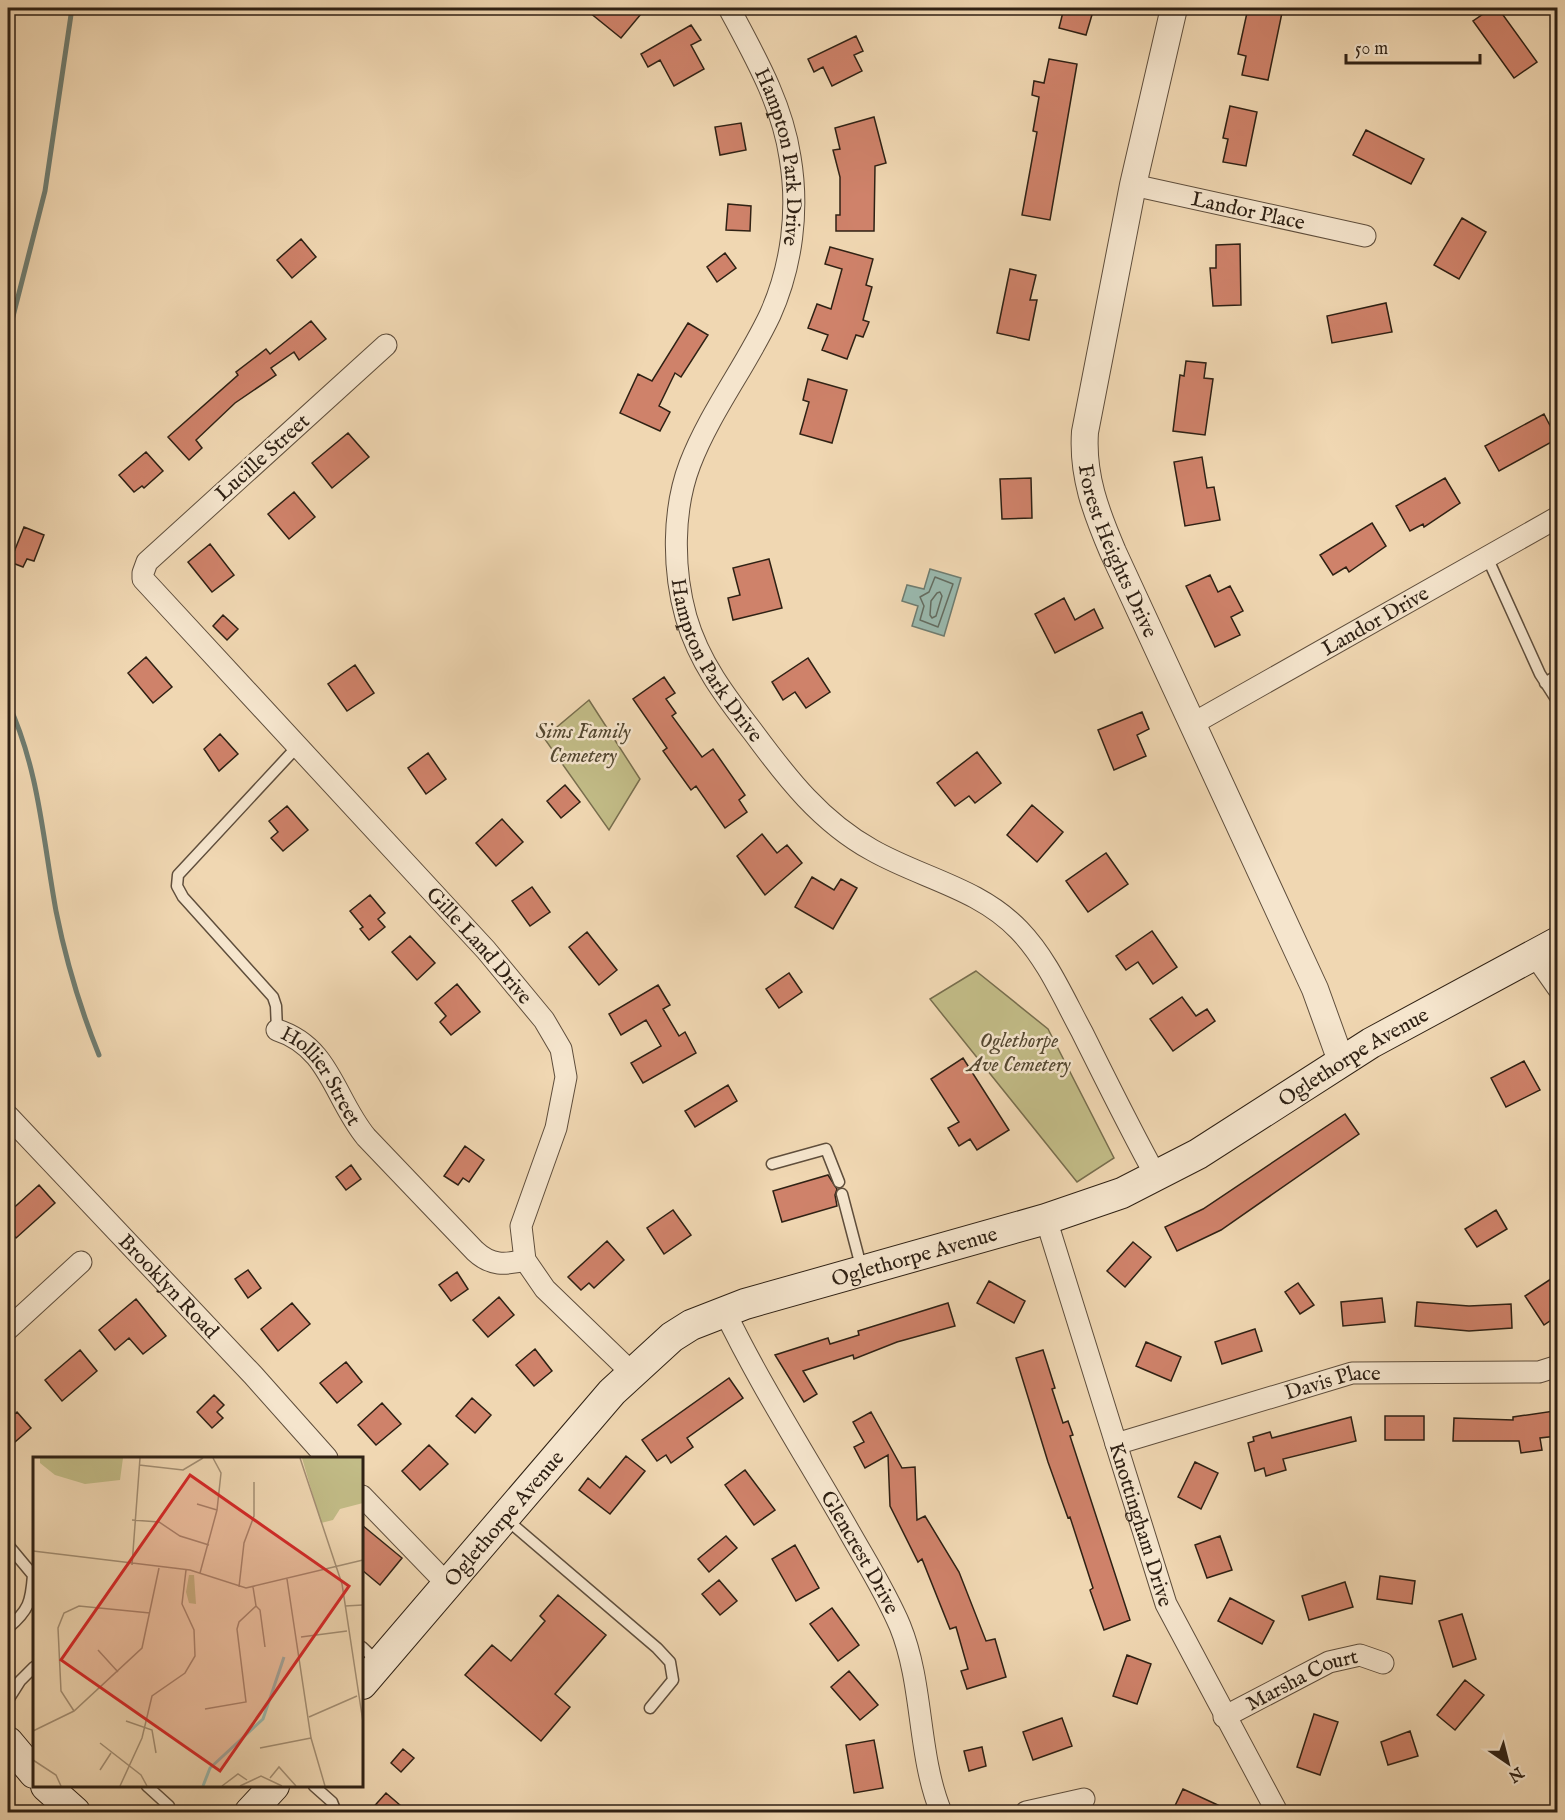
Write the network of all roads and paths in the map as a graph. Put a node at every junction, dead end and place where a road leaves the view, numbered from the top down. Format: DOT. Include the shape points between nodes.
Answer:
graph roads {
  1 [pos="729,8"];
  2 [pos="1174,8"];
  3 [pos="1133,185"];
  4 [pos="1365,236"];
  5 [pos="386,345"];
  6 [pos="1557,517"];
  7 [pos="1486,557"];
  8 [pos="142,573"];
  9 [pos="1557,675"];
  10 [pos="1545,683"];
  11 [pos="1557,702"];
  12 [pos="1194,723"];
  13 [pos="297,748"];
  14 [pos="1546,948"];
  15 [pos="1557,988"];
  16 [pos="277,1030"];
  17 [pos="1341,1061"];
  18 [pos="8,1116"];
  19 [pos="772,1164"];
  20 [pos="1156,1176"];
  21 [pos="839,1182"];
  22 [pos="842,1194"];
  23 [pos="1046,1220"];
  24 [pos="525,1260"];
  25 [pos="81,1262"];
  26 [pos="862,1271"];
  27 [pos="724,1310"];
  28 [pos="8,1329"];
  29 [pos="1557,1366"];
  30 [pos="631,1372"];
  31 [pos="1116,1444"];
  32 [pos="326,1457"];
  33 [pos="363,1497"];
  34 [pos="504,1517"];
  35 [pos="8,1545"];
  36 [pos="447,1584"];
  37 [pos="8,1628"];
  38 [pos="1383,1663"];
  39 [pos="367,1665"];
  40 [pos="33,1668"];
  41 [pos="20,1681"];
  42 [pos="8,1687"];
  43 [pos="8,1700"];
  44 [pos="650,1708"];
  45 [pos="1224,1717"];
  46 [pos="8,1742"];
  47 [pos="33,1772"];
  48 [pos="48,1787"];
  49 [pos="149,1787"];
  50 [pos="272,1787"];
  51 [pos="316,1787"];
  52 [pos="1084,1799"];
  53 [pos="169,1806"];
  54 [pos="75,1812"];
  55 [pos="250,1812"];
  56 [pos="336,1812"];
  57 [pos="941,1812"];
  58 [pos="1026,1812"];
  59 [pos="1277,1812"];
  1 -- 20 [label="street, Hampton Park Drive" via="770,87 782,120 791,166 793,220 791,249 770,314 702,439 683,488 678,520 678,580 695,644 725,695 781,770 826,818 874,852 979,898 1022,933 1053,976"];
  2 -- 3 [label="street, Forest Heights Drive"];
  3 -- 4 [label="street, Landor Place"];
  3 -- 12 [label="street, Forest Heights Drive" via="1085,432 1084,456 1096,514"];
  5 -- 8 [label="street, Lucille Street" via="147,562"];
  6 -- 7 [label="street, Landor Drive"];
  7 -- 10 [label="lane"];
  7 -- 12 [label="street, Landor Drive"];
  8 -- 13 [label="street, Gille Land Drive" via="146,584"];
  9 -- 10 [label="lane"];
  10 -- 11 [label="lane"];
  12 -- 17 [label="street, Forest Heights Drive" via="1327,1014"];
  13 -- 16 [label="lane, Hollier Street" via="178,875 177,886 187,903 276,1001"];
  13 -- 24 [label="street, Gille Land Drive" via="486,950 531,1002 561,1049 566,1077 563,1096 556,1128 521,1226"];
  14 -- 15 [label="street"];
  14 -- 17 [label="main road, Oglethorpe Avenue"];
  16 -- 24 [label="street, Hollier Street" via="307,1045 335,1080 352,1119 366,1137 480,1256 501,1264"];
  17 -- 20 [label="main road, Oglethorpe Avenue" via="1198,1154"];
  18 -- 32 [label="street, Brooklyn Road"];
  19 -- 21 [label="lane" via="826,1149"];
  20 -- 23 [label="main road, Oglethorpe Avenue" via="1122,1193"];
  22 -- 26 [label="lane"];
  23 -- 26 [label="main road, Oglethorpe Avenue"];
  23 -- 31 [label="street, Knottingham Drive"];
  24 -- 30 [label="street, Gille Land Drive" via="544,1289"];
  25 -- 28 [label="street"];
  26 -- 27 [label="main road, Oglethorpe Avenue"];
  27 -- 30 [label="main road, Oglethorpe Avenue" via="672,1337"];
  27 -- 57 [label="street, Glencrest Drive" via="899,1623 913,1666 930,1773"];
  29 -- 31 [label="street, Davis Place" via="1539,1372 1352,1373"];
  30 -- 34 [label="main road, Oglethorpe Avenue"];
  31 -- 45 [label="street, Knottingham Drive" via="1166,1604"];
  33 -- 36 [label="street"];
  34 -- 36 [label="main road, Oglethorpe Avenue"];
  34 -- 44 [label="lane" via="670,1662 673,1680"];
  35 -- 37 [label="lane" via="33,1575 32,1597 24,1614"];
  36 -- 39 [label="main road, Oglethorpe Avenue"];
  38 -- 45 [label="street, Marsha Court" via="1360,1655 1329,1662"];
  40 -- 41 [label="lane"];
  41 -- 42 [label="lane"];
  41 -- 43 [label="lane"];
  45 -- 59 [label="street, Knottingham Drive"];
  46 -- 47 [label="main road"];
  48 -- 54 [label="main road"];
  49 -- 53 [label="lane"];
  50 -- 55 [label="main road"];
  51 -- 56 [label="lane" via="332,1802"];
  52 -- 58 [label="street"];
}
